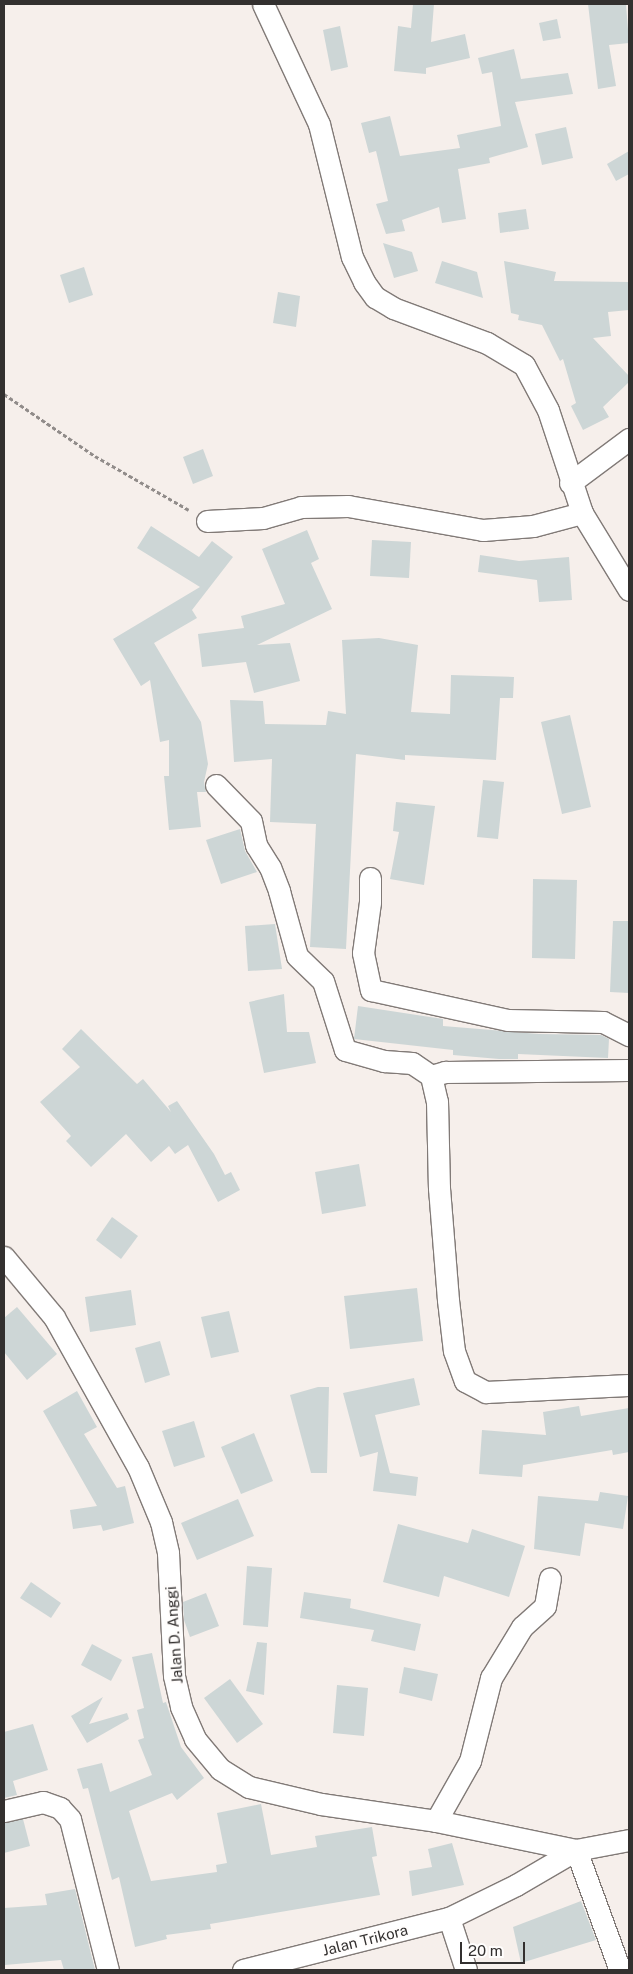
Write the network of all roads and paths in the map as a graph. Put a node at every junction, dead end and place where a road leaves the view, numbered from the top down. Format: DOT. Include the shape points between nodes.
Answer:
graph roads {
  1 [pos="263,4"];
  2 [pos="4,394"];
  3 [pos="629,439"];
  4 [pos="570,483"];
  5 [pos="582,512"];
  6 [pos="207,521"];
  7 [pos="629,590"];
  8 [pos="216,785"];
  9 [pos="370,878"];
  10 [pos="629,1035"];
  11 [pos="628,1070"];
  12 [pos="431,1076"];
  13 [pos="4,1257"];
  14 [pos="629,1385"];
  15 [pos="550,1578"];
  16 [pos="4,1811"];
  17 [pos="436,1821"];
  18 [pos="629,1840"];
  19 [pos="576,1850"];
  20 [pos="449,1918"];
  21 [pos="108,1970"];
  22 [pos="247,1970"];
  23 [pos="466,1970"];
  24 [pos="620,1970"];
  1 -- 4 [label="street" via="319,124 352,257 364,282 375,297 393,308 487,343 524,365 548,410"];
  2 -- 6 [label="path" via="95,456"];
  3 -- 4 [label="street"];
  4 -- 5 [label="street"];
  5 -- 6 [label="street" via="533,526 483,530 348,506 301,507 263,518"];
  5 -- 7 [label="street"];
  8 -- 12 [label="street" via="251,821 256,845 270,867 279,891 297,956 323,981 345,1050 384,1061 412,1063"];
  9 -- 10 [label="street" via="363,952 371,990 508,1020 603,1022"];
  11 -- 12 [label="street" via="445,1072"];
  12 -- 14 [label="street" via="437,1101 439,1188 448,1300 454,1351 465,1381 486,1392"];
  13 -- 17 [label="street, Jalan D. Anggi" via="54,1317 138,1467 161,1522 172,1599 174,1676 181,1707 195,1740 220,1769 249,1787 321,1804"];
  15 -- 17 [label="street" via="546,1606 522,1627 491,1678 470,1761"];
  16 -- 21 [label="street" via="43,1802 60,1808 70,1819"];
  17 -- 19 [label="street, Jalan D. Anggi"];
  18 -- 19 [label="street"];
  19 -- 20 [label="street, Jalan Trikora"];
  19 -- 24 [label="street"];
  20 -- 22 [label="street, Jalan Trikora"];
  20 -- 23 [label="street"];
}
